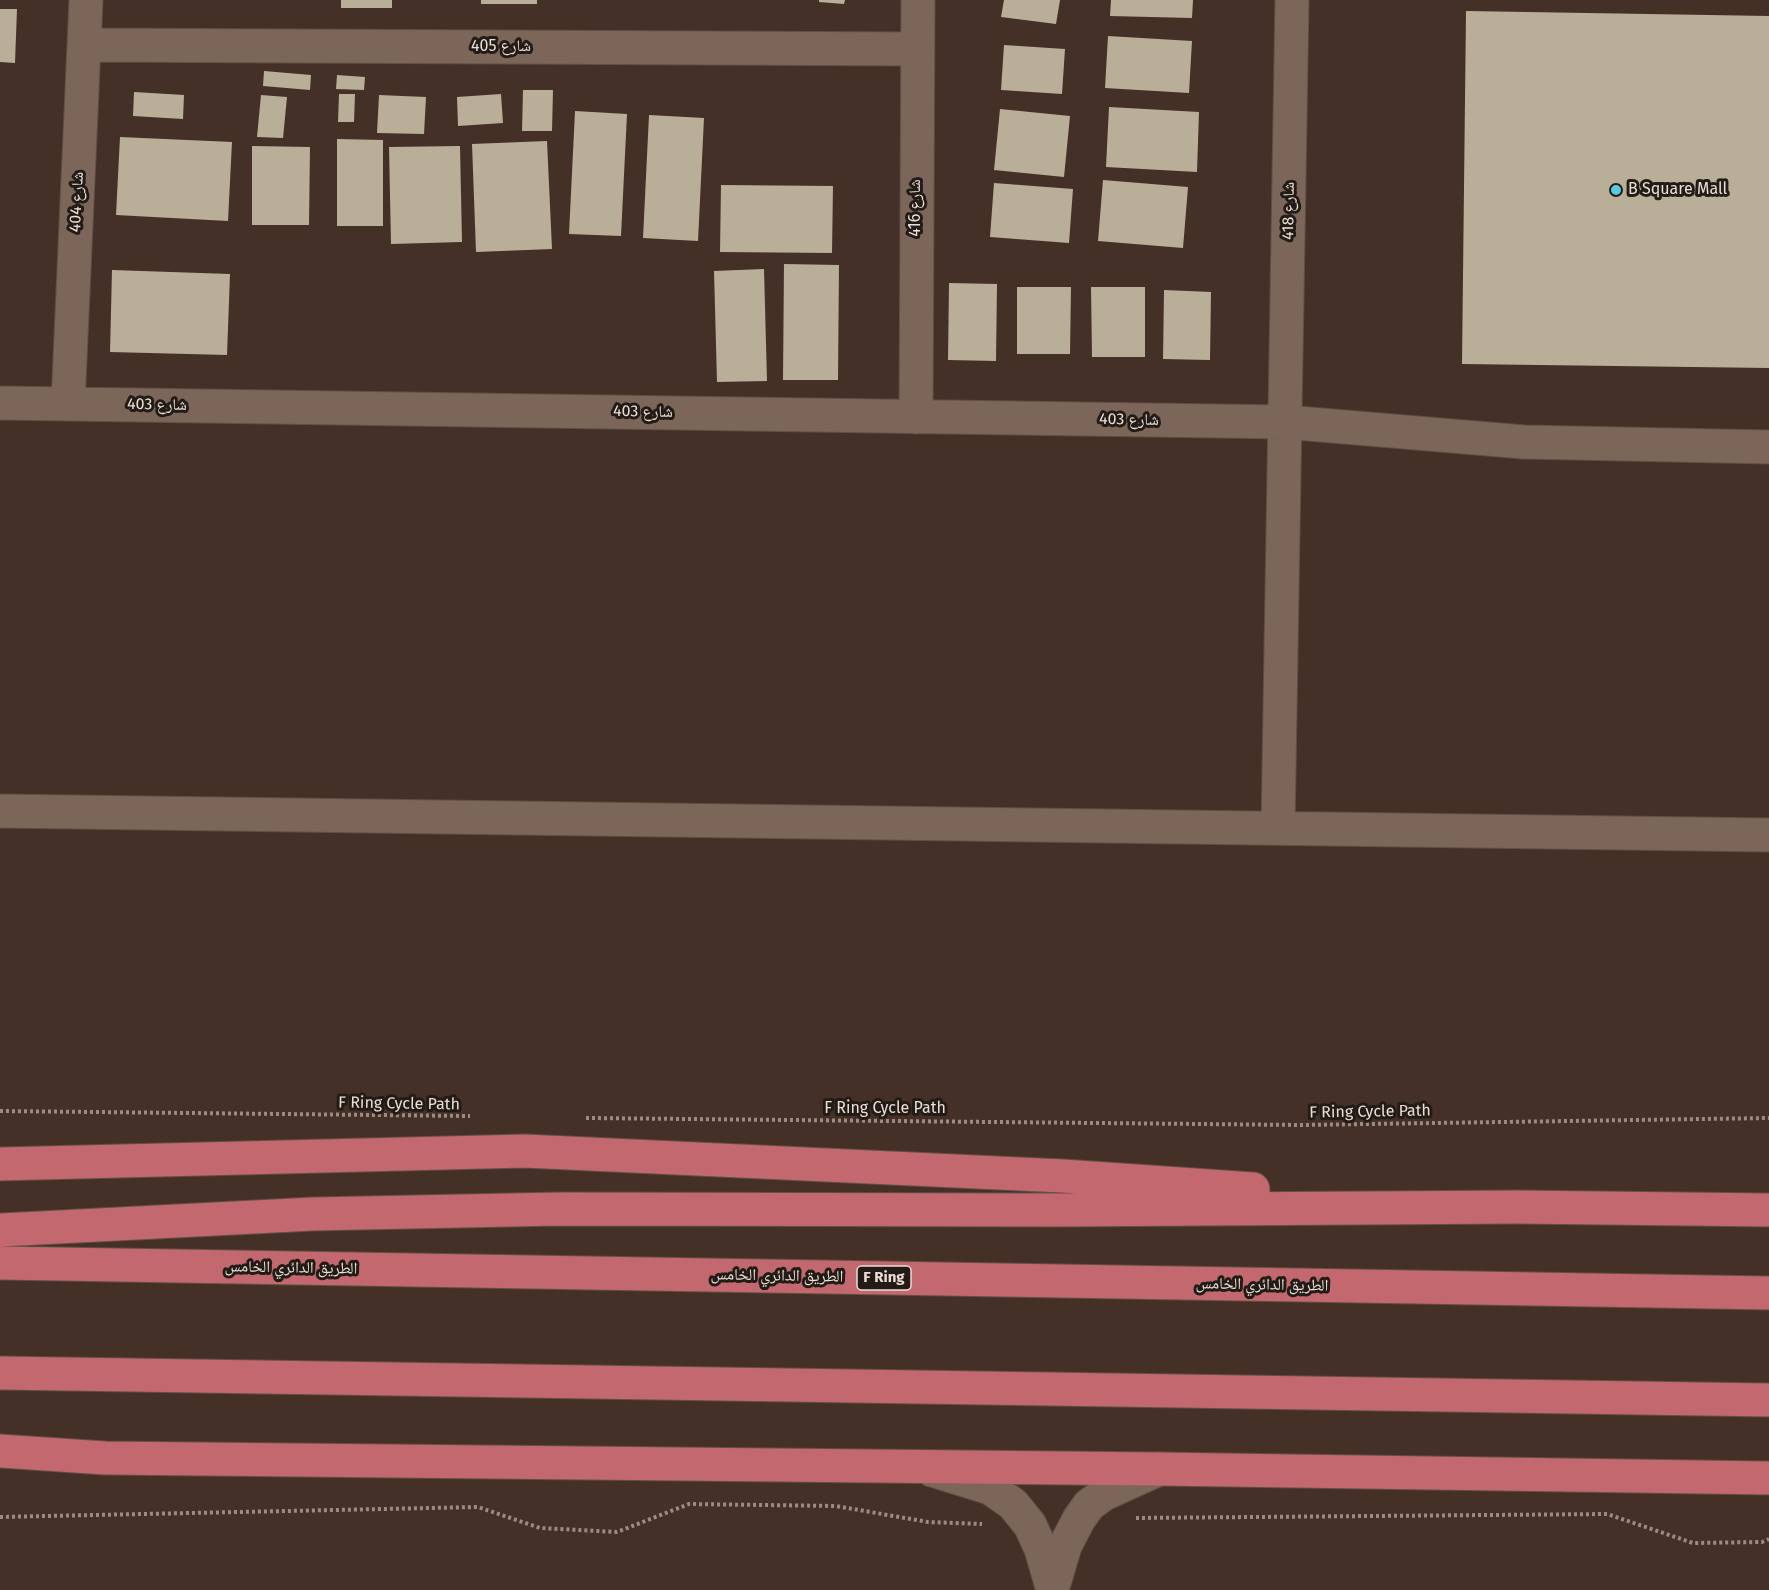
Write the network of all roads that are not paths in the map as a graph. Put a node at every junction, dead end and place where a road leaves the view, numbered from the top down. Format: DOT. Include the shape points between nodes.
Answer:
graph roads {
  1 [pos="86,0"];
  2 [pos="918,0"];
  3 [pos="1292,0"];
  4 [pos="85,45"];
  5 [pos="917,49"];
  6 [pos="0,403"];
  7 [pos="68,404"];
  8 [pos="916,417"];
  9 [pos="1285,422"];
  10 [pos="1769,447"];
  11 [pos="0,811"];
  12 [pos="1278,828"];
  13 [pos="1769,835"];
  14 [pos="0,1164"];
  15 [pos="1518,1207"];
  16 [pos="1769,1210"];
  17 [pos="0,1230"];
  18 [pos="0,1263"];
  19 [pos="1769,1293"];
  20 [pos="0,1373"];
  21 [pos="1769,1401"];
  22 [pos="0,1451"];
  23 [pos="105,1458"];
  24 [pos="0,1467"];
  25 [pos="924,1467"];
  26 [pos="1159,1469"];
  27 [pos="1769,1478"];
  28 [pos="1052,1588"];
  1 -- 4 [label="street, شارع 404"];
  2 -- 5 [label="street, شارع 416"];
  3 -- 9 [label="street, شارع 418"];
  4 -- 5 [label="street, شارع 405"];
  4 -- 7 [label="street, شارع 404"];
  5 -- 8 [label="street, شارع 416"];
  6 -- 7 [label="street, شارع 403"];
  7 -- 8 [label="street, شارع 403"];
  8 -- 9 [label="street, شارع 403"];
  9 -- 10 [label="street, شارع 403" via="1524,442"];
  9 -- 12 [label="street, شارع 418"];
  11 -- 12 [label="street"];
  12 -- 13 [label="street"];
  14 -- 15 [label="highway" via="525,1151 1063,1176"];
  15 -- 16 [label="highway"];
  15 -- 17 [label="highway" via="560,1209 313,1214"];
  18 -- 19 [label="highway, الطريق الدائري الخامس / F Ring"];
  20 -- 21 [label="highway"];
  22 -- 23 [label="highway"];
  23 -- 24 [label="highway"];
  23 -- 25 [label="highway"];
  25 -- 26 [label="highway"];
  25 -- 28 [label="street" via="990,1488 1013,1504 1030,1525"];
  26 -- 27 [label="highway"];
  26 -- 28 [label="street" via="1089,1505 1065,1546"];
}
